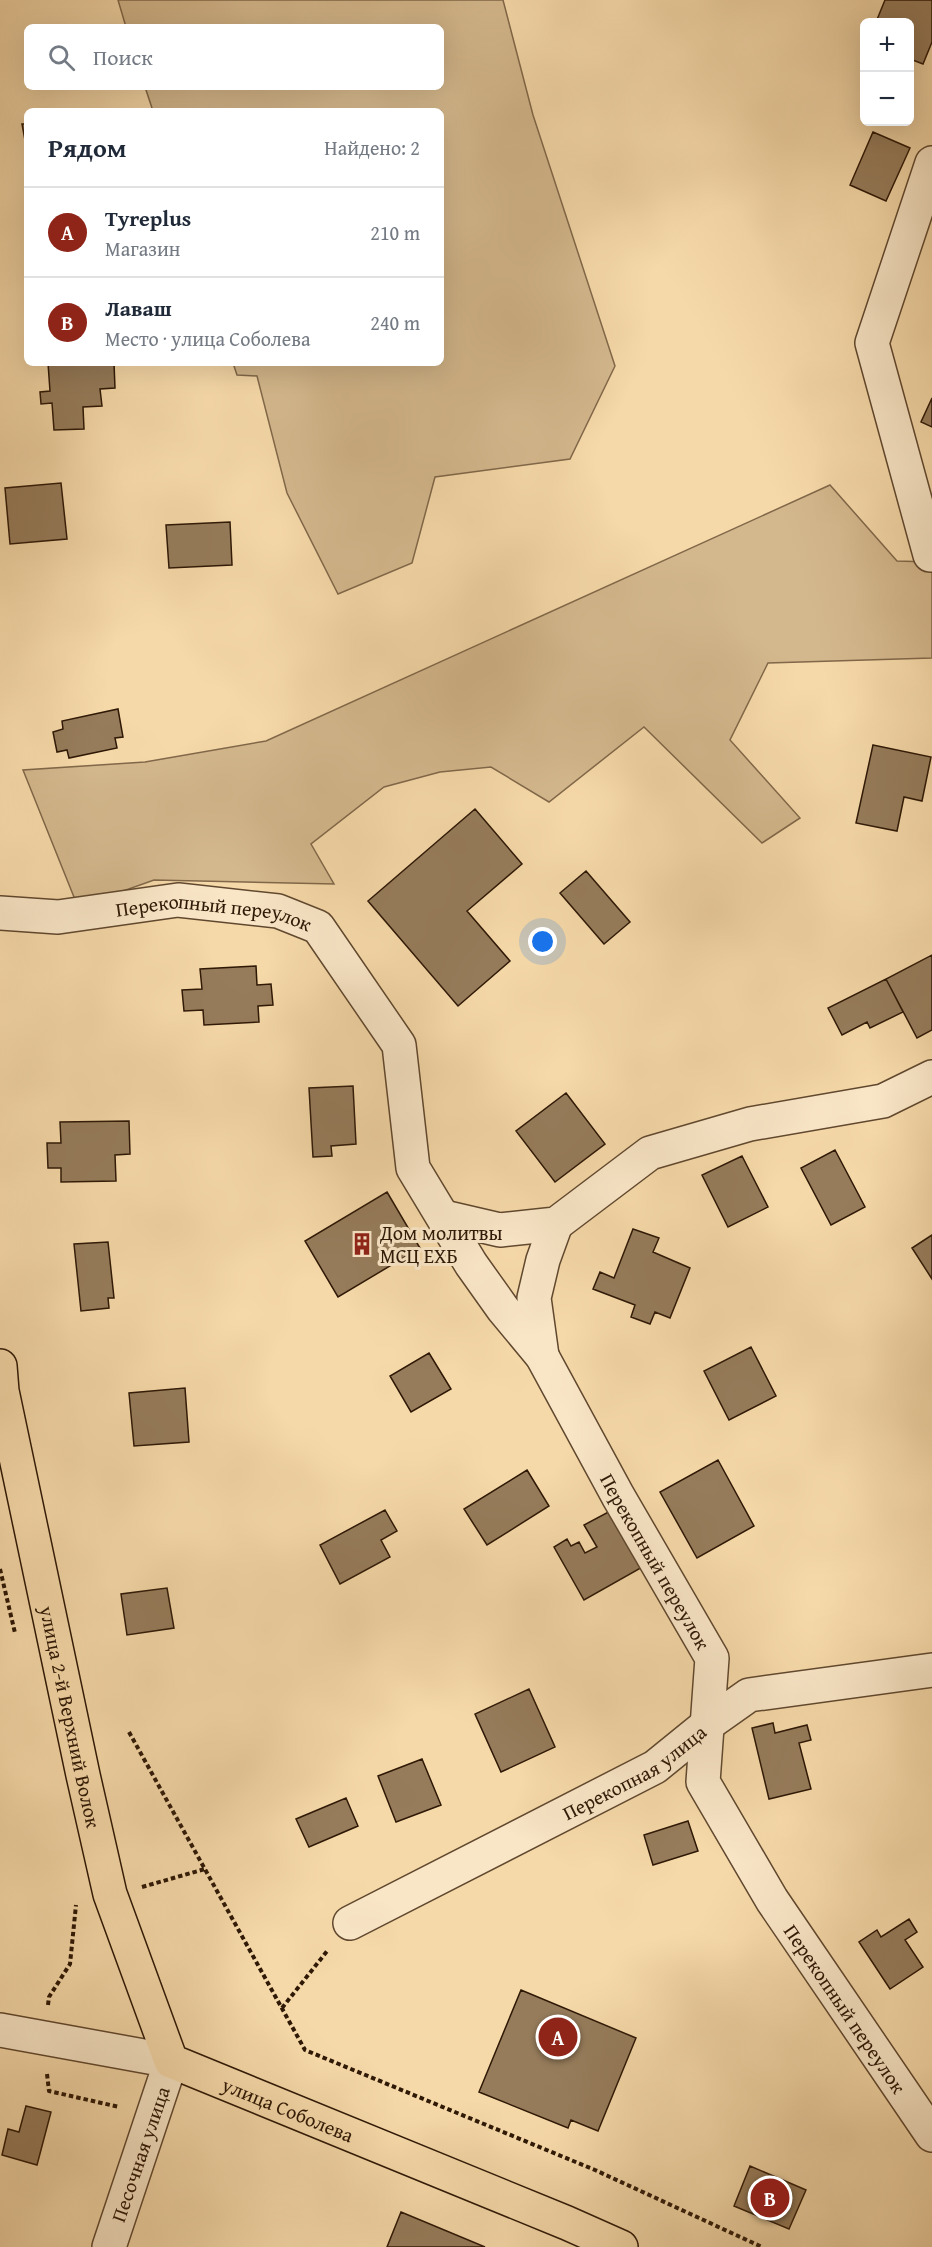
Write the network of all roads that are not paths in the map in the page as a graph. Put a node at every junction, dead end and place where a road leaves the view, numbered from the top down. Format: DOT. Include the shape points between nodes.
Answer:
graph roads {
  1 [pos="932,163"];
  2 [pos="930,555"];
  3 [pos="0,914"];
  4 [pos="932,1077"];
  5 [pos="444,1216"];
  6 [pos="556,1224"];
  7 [pos="542,1356"];
  8 [pos="0,1366"];
  9 [pos="932,1670"];
  10 [pos="708,1724"];
  11 [pos="350,1923"];
  12 [pos="0,2030"];
  13 [pos="171,2061"];
  14 [pos="932,2135"];
  15 [pos="577,2235"];
  16 [pos="109,2247"];
  17 [pos="621,2247"];
  1 -- 2 [label="street" via="872,343"];
  3 -- 5 [label="street, Перекопный переулок" via="57,917 178,900 278,911 318,927 399,1045 413,1168"];
  4 -- 6 [label="street" via="883,1101 750,1124 650,1153"];
  5 -- 6 [label="street" via="500,1230"];
  5 -- 7 [label="street, Перекопный переулок" via="471,1264"];
  6 -- 7 [label="street" via="534,1298"];
  7 -- 10 [label="street, Перекопный переулок" via="712,1658"];
  8 -- 13 [label="main road, улица 2-й Верхний Волок" via="2,1391 110,1894"];
  9 -- 10 [label="street, Перекопная улица" via="749,1695"];
  10 -- 11 [label="street, Перекопная улица" via="655,1767"];
  10 -- 14 [label="street, Перекопный переулок" via="704,1782 772,1900"];
  12 -- 13 [label="street, улица Соболева"];
  13 -- 15 [label="main road, улица Соболева"];
  13 -- 16 [label="street, Песочная улица"];
  15 -- 17 [label="main road, улица Соболева"];
}
